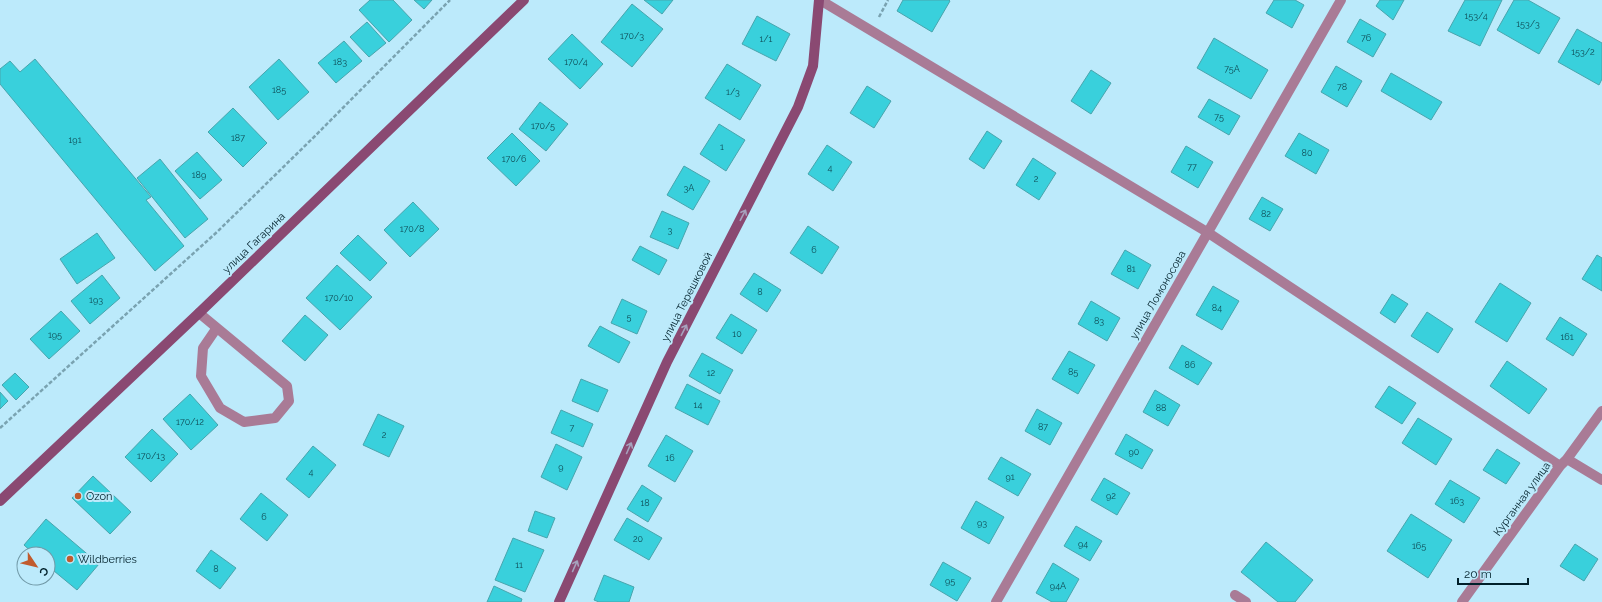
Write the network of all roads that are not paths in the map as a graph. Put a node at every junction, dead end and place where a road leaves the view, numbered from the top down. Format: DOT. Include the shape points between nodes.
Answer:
graph roads {
  1 [pos="524,0"];
  2 [pos="820,0"];
  3 [pos="1341,0"];
  4 [pos="1207,232"];
  5 [pos="198,313"];
  6 [pos="216,329"];
  7 [pos="1602,411"];
  8 [pos="1568,458"];
  9 [pos="1560,466"];
  10 [pos="1602,480"];
  11 [pos="0,501"];
  12 [pos="1235,594"];
  13 [pos="559,602"];
  14 [pos="996,602"];
  15 [pos="1246,602"];
  16 [pos="1462,602"];
  1 -- 5 [label="main road, улица Гагарина"];
  2 -- 4 [label="street"];
  13 -- 2 [label="main road, улица Терешковой, one-way" via="668,362 798,107 813,66"];
  3 -- 4 [label="street, улица Ломоносова"];
  4 -- 9 [label="street"];
  4 -- 14 [label="street, улица Ломоносова"];
  5 -- 6 [label="street"];
  5 -- 11 [label="main road, улица Гагарина"];
  6 -- 6 [label="street" via="288,386 289,401 275,418 244,422 220,408 201,376 203,348"];
  7 -- 8 [label="street, Курганная улица"];
  8 -- 9 [label="street, Курганная улица"];
  8 -- 10 [label="street"];
  9 -- 16 [label="street, Курганная улица"];
  12 -- 15 [label="street"];
}
